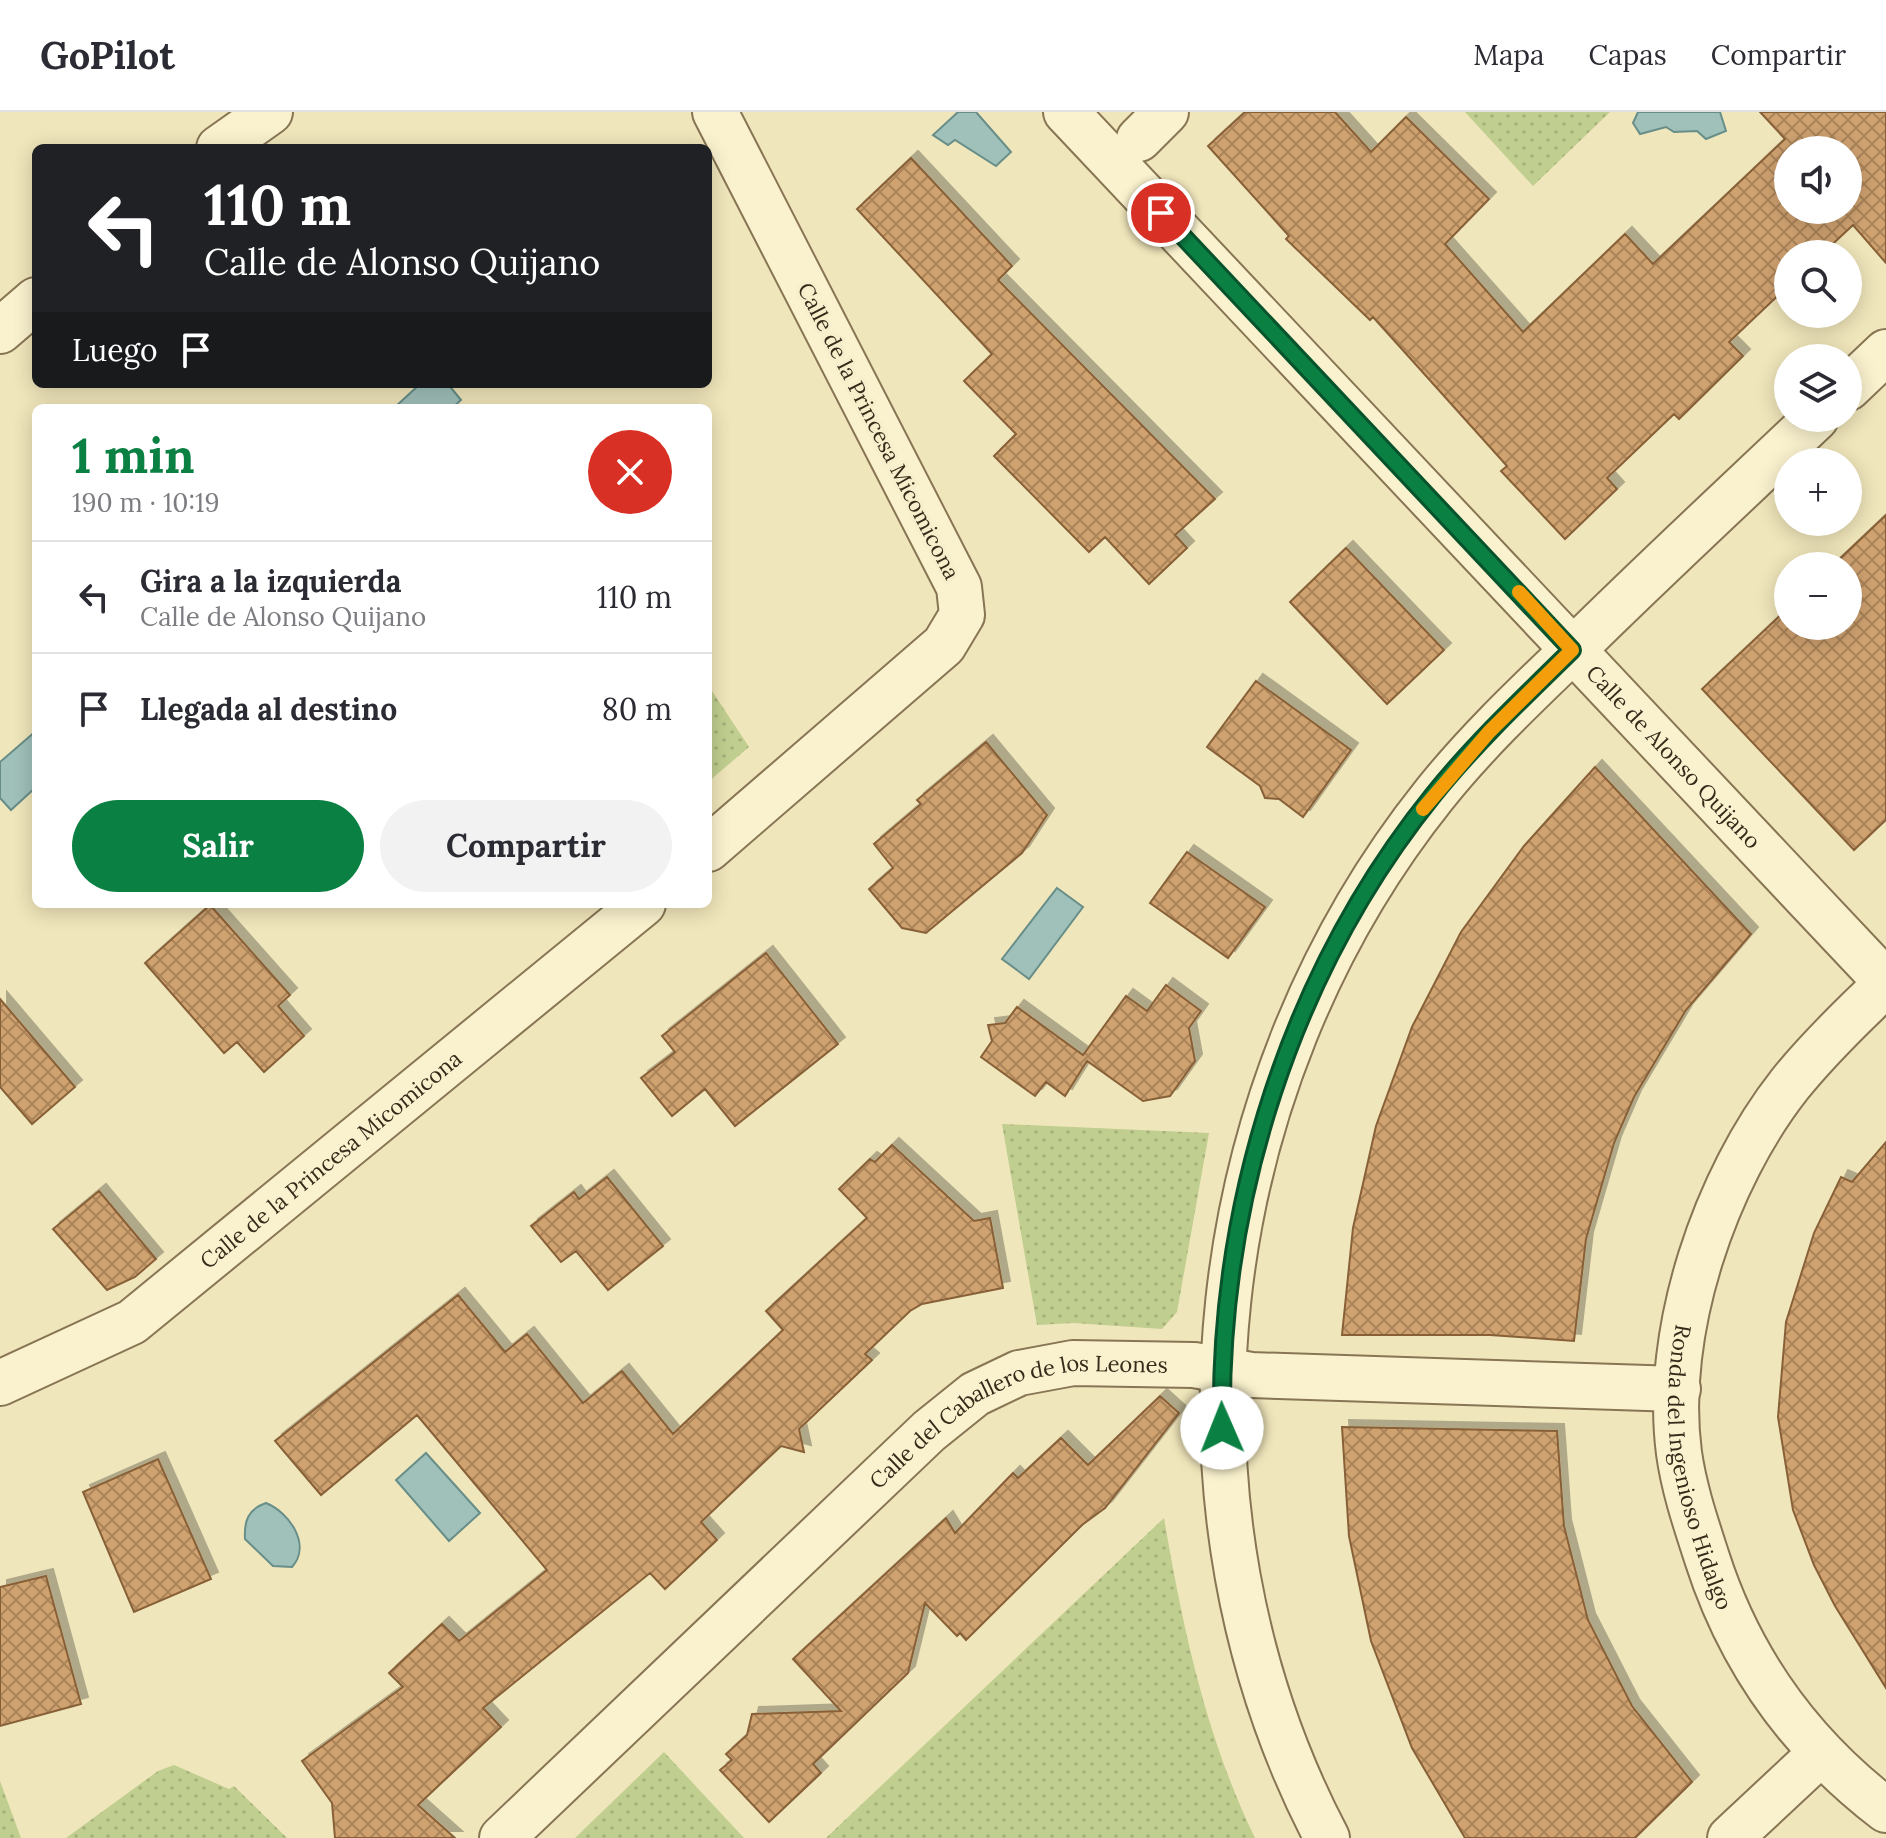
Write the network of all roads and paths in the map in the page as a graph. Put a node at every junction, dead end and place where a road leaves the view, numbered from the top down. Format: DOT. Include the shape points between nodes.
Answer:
graph roads {
  1 [pos="270,112"];
  2 [pos="715,112"];
  3 [pos="1066,112"];
  4 [pos="225,144"];
  5 [pos="32,303"];
  6 [pos="0,331"];
  7 [pos="1886,352"];
  8 [pos="1862,375"];
  9 [pos="1801,432"];
  10 [pos="1572,650"];
  11 [pos="712,846"];
  12 [pos="638,908"];
  13 [pos="1886,983"];
  14 [pos="1221,1370"];
  15 [pos="0,1383"];
  16 [pos="1678,1389"];
  17 [pos="1820,1754"];
  18 [pos="1886,1810"];
  19 [pos="502,1838"];
  20 [pos="1327,1838"];
  21 [pos="1730,1838"];
  1 -- 4 [label="street"];
  2 -- 11 [label="street, Calle de la Princesa Micomicona" via="959,587 962,615 944,645"];
  3 -- 10 [label="street, Calle de Alonso Quijano"];
  5 -- 6 [label="street"];
  7 -- 8 [label="street"];
  9 -- 10 [label="street"];
  10 -- 13 [label="street, Calle de Alonso Quijano"];
  10 -- 14 [label="street" via="1435,793 1386,859 1322,973 1270,1097 1245,1190 1229,1279"];
  12 -- 15 [label="street, Calle de la Princesa Micomicona" via="132,1322"];
  13 -- 16 [label="street, Ronda del Ingenioso Hidalgo" via="1788,1087 1729,1187 1684,1323"];
  14 -- 16 [label="street, Calle del Caballero de los Leones"];
  14 -- 19 [label="street, Calle del Caballero de los Leones" via="1180,1364 1073,1363 1019,1373 975,1394 929,1431"];
  14 -- 20 [label="street" via="1226,1490 1240,1584 1282,1738"];
  16 -- 17 [label="street, Ronda del Ingenioso Hidalgo" via="1679,1452 1692,1512 1731,1623 1760,1676"];
  17 -- 18 [label="street, Ronda del Ingenioso Hidalgo"];
  17 -- 21 [label="street"];
}
